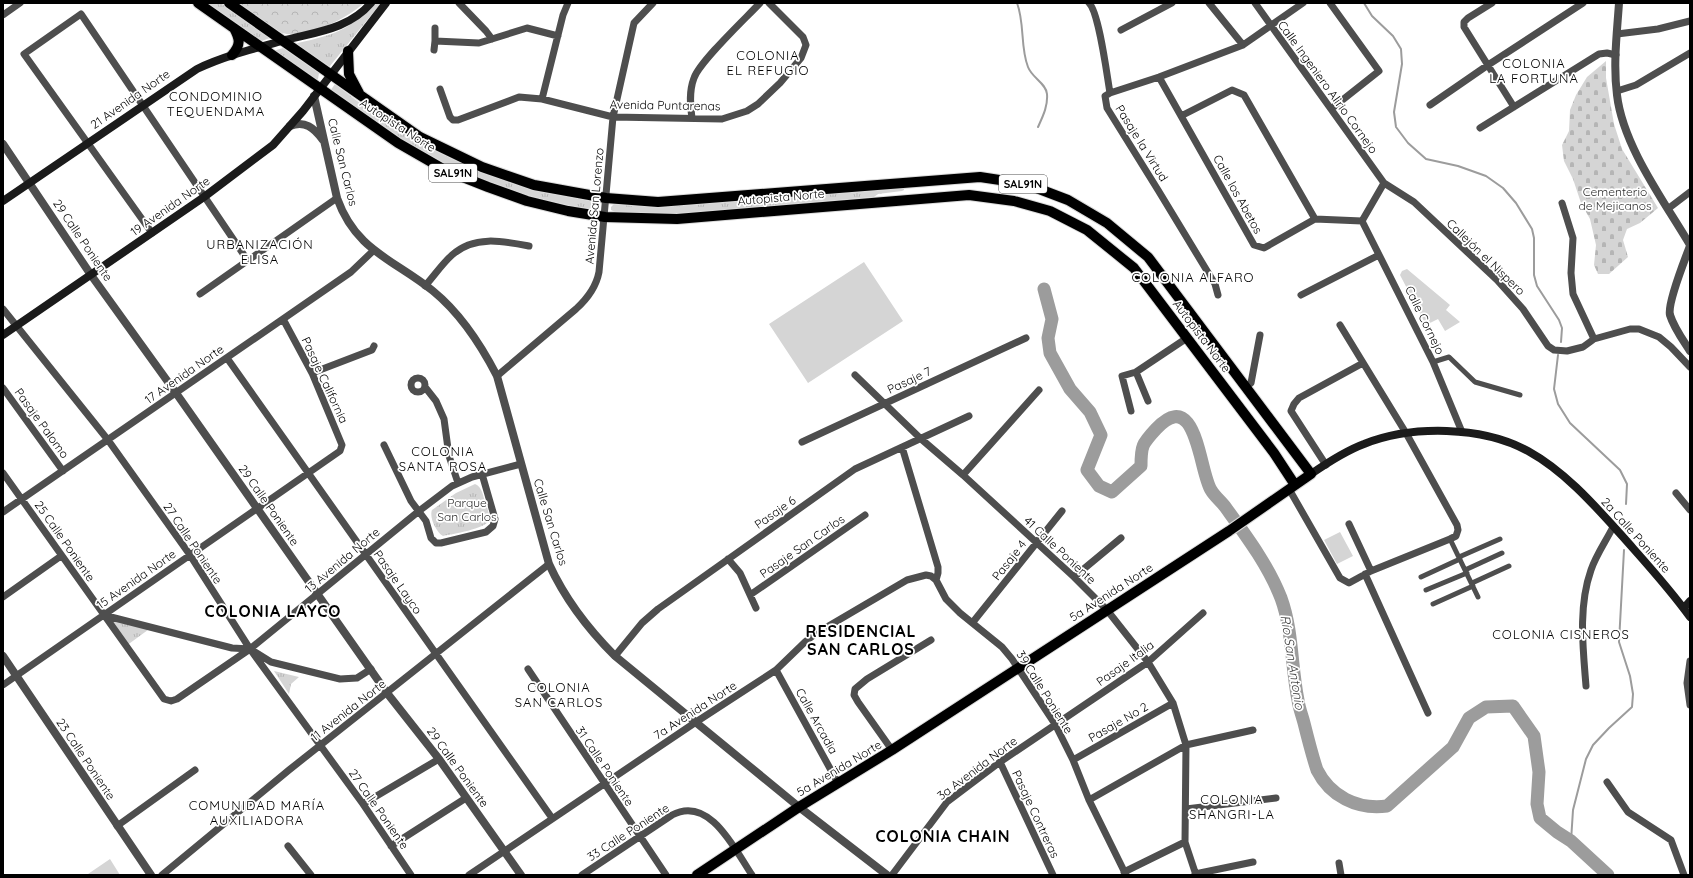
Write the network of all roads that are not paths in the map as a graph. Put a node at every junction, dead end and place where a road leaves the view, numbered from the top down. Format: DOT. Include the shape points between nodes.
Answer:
graph roads {
  1 [pos="20,3"];
  2 [pos="198,3"];
  3 [pos="229,3"];
  4 [pos="371,3"];
  5 [pos="386,3"];
  6 [pos="459,3"];
  7 [pos="568,3"];
  8 [pos="653,3"];
  9 [pos="760,3"];
  10 [pos="769,3"];
  11 [pos="1089,3"];
  12 [pos="1172,3"];
  13 [pos="1209,3"];
  14 [pos="1255,3"];
  15 [pos="1303,3"];
  16 [pos="1330,3"];
  17 [pos="1492,3"];
  18 [pos="1583,3"];
  19 [pos="1618,3"];
  20 [pos="3,15"];
  21 [pos="1690,21"];
  22 [pos="1270,25"];
  23 [pos="234,28"];
  24 [pos="435,28"];
  25 [pos="1121,30"];
  26 [pos="1617,34"];
  27 [pos="558,36"];
  28 [pos="492,39"];
  29 [pos="283,41"];
  30 [pos="435,41"];
  31 [pos="1244,45"];
  32 [pos="262,47"];
  33 [pos="434,50"];
  34 [pos="348,51"];
  35 [pos="1690,53"];
  36 [pos="232,55"];
  37 [pos="1616,55"];
  38 [pos="1488,65"];
  39 [pos="330,74"];
  40 [pos="1159,77"];
  41 [pos="440,89"];
  42 [pos="1616,91"];
  43 [pos="317,92"];
  44 [pos="1110,93"];
  45 [pos="362,98"];
  46 [pos="542,99"];
  47 [pos="142,105"];
  48 [pos="1430,105"];
  49 [pos="1514,107"];
  50 [pos="1331,110"];
  51 [pos="1181,116"];
  52 [pos="613,117"];
  53 [pos="692,118"];
  54 [pos="290,126"];
  55 [pos="1480,128"];
  56 [pos="324,142"];
  57 [pos="88,143"];
  58 [pos="3,144"];
  59 [pos="937,180"];
  60 [pos="30,182"];
  61 [pos="901,183"];
  62 [pos="1384,183"];
  63 [pos="1690,192"];
  64 [pos="204,197"];
  65 [pos="939,197"];
  66 [pos="337,198"];
  67 [pos="606,198"];
  68 [pos="3,201"];
  69 [pos="875,203"];
  70 [pos="1562,203"];
  71 [pos="1669,208"];
  72 [pos="605,218"];
  73 [pos="1315,219"];
  74 [pos="1362,221"];
  75 [pos="152,233"];
  76 [pos="529,246"];
  77 [pos="1690,246"];
  78 [pos="374,250"];
  79 [pos="1379,255"];
  80 [pos="248,261"];
  81 [pos="91,275"];
  82 [pos="425,286"];
  83 [pos="200,294"];
  84 [pos="1218,295"];
  85 [pos="1301,295"];
  86 [pos="3,309"];
  87 [pos="283,319"];
  88 [pos="16,325"];
  89 [pos="1340,325"];
  90 [pos="3,335"];
  91 [pos="1260,335"];
  92 [pos="1026,338"];
  93 [pos="1187,338"];
  94 [pos="1594,339"];
  95 [pos="374,346"];
  96 [pos="1690,351"];
  97 [pos="227,358"];
  98 [pos="1433,362"];
  99 [pos="1363,363"];
  100 [pos="1690,367"];
  101 [pos="1136,372"];
  102 [pos="312,373"];
  103 [pos="855,375"];
  104 [pos="497,376"];
  105 [pos="1246,386"];
  106 [pos="425,387"];
  107 [pos="3,388"];
  108 [pos="1039,390"];
  109 [pos="176,393"];
  110 [pos="1520,395"];
  111 [pos="1148,401"];
  112 [pos="885,403"];
  113 [pos="1131,411"];
  114 [pos="969,416"];
  115 [pos="1462,432"];
  116 [pos="1406,433"];
  117 [pos="920,438"];
  118 [pos="108,440"];
  119 [pos="802,442"];
  120 [pos="384,445"];
  121 [pos="902,447"];
  122 [pos="340,451"];
  123 [pos="521,464"];
  124 [pos="1326,465"];
  125 [pos="63,471"];
  126 [pos="3,473"];
  127 [pos="309,473"];
  128 [pos="1560,473"];
  129 [pos="482,474"];
  130 [pos="1311,474"];
  131 [pos="964,475"];
  132 [pos="458,483"];
  133 [pos="1292,487"];
  134 [pos="1676,493"];
  135 [pos="22,499"];
  136 [pos="257,509"];
  137 [pos="1690,510"];
  138 [pos="419,511"];
  139 [pos="1062,511"];
  140 [pos="3,512"];
  141 [pos="866,515"];
  142 [pos="1349,524"];
  143 [pos="1613,527"];
  144 [pos="1121,538"];
  145 [pos="1450,539"];
  146 [pos="1500,539"];
  147 [pos="1036,543"];
  148 [pos="1502,553"];
  149 [pos="365,554"];
  150 [pos="190,555"];
  151 [pos="62,556"];
  152 [pos="1460,558"];
  153 [pos="728,559"];
  154 [pos="549,564"];
  155 [pos="1509,566"];
  156 [pos="1466,571"];
  157 [pos="1368,572"];
  158 [pos="1074,577"];
  159 [pos="1421,577"];
  160 [pos="936,580"];
  161 [pos="1472,585"];
  162 [pos="1426,590"];
  163 [pos="318,595"];
  164 [pos="750,595"];
  165 [pos="3,597"];
  166 [pos="1478,597"];
  167 [pos="1690,601"];
  168 [pos="1433,604"];
  169 [pos="756,608"];
  170 [pos="1684,608"];
  171 [pos="1107,610"];
  172 [pos="1203,613"];
  173 [pos="103,615"];
  174 [pos="1690,617"];
  175 [pos="973,622"];
  176 [pos="931,640"];
  177 [pos="250,649"];
  178 [pos="436,655"];
  179 [pos="3,656"];
  180 [pos="615,656"];
  181 [pos="1690,660"];
  182 [pos="1148,662"];
  183 [pos="1018,668"];
  184 [pos="371,669"];
  185 [pos="528,669"];
  186 [pos="776,670"];
  187 [pos="16,676"];
  188 [pos="3,685"];
  189 [pos="1586,686"];
  190 [pos="388,693"];
  191 [pos="164,699"];
  192 [pos="1173,703"];
  193 [pos="1690,705"];
  194 [pos="1428,714"];
  195 [pos="696,722"];
  196 [pos="1055,724"];
  197 [pos="1253,730"];
  198 [pos="320,745"];
  199 [pos="1186,745"];
  200 [pos="892,750"];
  201 [pos="439,759"];
  202 [pos="1073,760"];
  203 [pos="1000,762"];
  204 [pos="195,770"];
  205 [pos="1607,782"];
  206 [pos="838,783"];
  207 [pos="604,784"];
  208 [pos="466,798"];
  209 [pos="1276,798"];
  210 [pos="1089,800"];
  211 [pos="363,804"];
  212 [pos="799,807"];
  213 [pos="1186,809"];
  214 [pos="552,818"];
  215 [pos="117,826"];
  216 [pos="640,837"];
  217 [pos="1185,842"];
  218 [pos="288,846"];
  219 [pos="392,846"];
  220 [pos="734,850"];
  221 [pos="504,852"];
  222 [pos="1253,862"];
  223 [pos="1339,863"];
  224 [pos="1125,874"];
  225 [pos="151,875"];
  226 [pos="162,875"];
  227 [pos="311,875"];
  228 [pos="411,875"];
  229 [pos="469,875"];
  230 [pos="521,875"];
  231 [pos="582,875"];
  232 [pos="666,875"];
  233 [pos="697,875"];
  234 [pos="752,875"];
  235 [pos="887,875"];
  236 [pos="892,875"];
  237 [pos="1053,875"];
  238 [pos="1196,875"];
  239 [pos="1341,875"];
  240 [pos="1684,875"];
  1 -- 20 [label="street"];
  2 -- 23 [label="main road, Autopista Norte / SAL91N"];
  3 -- 29 [label="main road, Autopista Norte / SAL91N"];
  4 -- 29 [label="main road, 21 Avenida Norte" via="356,17 340,26"];
  5 -- 34 [label="main road, 19 Avenida Norte"];
  6 -- 28 [label="street"];
  7 -- 27 [label="street"];
  8 -- 52 [label="street, Avenida San Lorenzo" via="634,23"];
  9 -- 53 [label="street" via="694,76 690,97"];
  10 -- 53 [label="street, Avenida Puntarenas" via="803,37 806,45 801,58 780,83 747,111 722,119"];
  11 -- 44 [label="street" via="1098,26"];
  12 -- 25 [label="street"];
  13 -- 31 [label="street"];
  14 -- 22 [label="street, Calle Ingeniero Alirio Cornejo"];
  15 -- 22 [label="street, Pasaje la Virtud"];
  16 -- 50 [label="street" via="1379,71"];
  17 -- 38 [label="street" via="1464,22 1464,27"];
  18 -- 38 [label="street"];
  19 -- 26 [label="street"];
  21 -- 26 [label="street" via="1658,29"];
  22 -- 31 [label="street, Pasaje la Virtud"];
  22 -- 50 [label="street, Calle Ingeniero Alirio Cornejo"];
  23 -- 32 [label="main road, Autopista Norte / SAL91N"];
  23 -- 36 [label="main road" via="239,44"];
  24 -- 30 [label="street"];
  26 -- 37 [label="street"];
  27 -- 28 [label="street" via="527,28"];
  27 -- 46 [label="street"];
  28 -- 30 [label="street" via="479,43"];
  29 -- 32 [label="main road, 21 Avenida Norte"];
  29 -- 39 [label="main road, Autopista Norte / SAL91N"];
  30 -- 33 [label="street"];
  31 -- 40 [label="street, Pasaje la Virtud"];
  32 -- 36 [label="main road, 21 Avenida Norte"];
  32 -- 43 [label="main road, Autopista Norte / SAL91N"];
  34 -- 39 [label="main road, 19 Avenida Norte"];
  34 -- 45 [label="main road" via="349,74"];
  35 -- 42 [label="street" via="1636,85"];
  36 -- 47 [label="main road, 21 Avenida Norte" via="197,69"];
  37 -- 42 [label="street"];
  37 -- 49 [label="street" via="1599,54"];
  38 -- 48 [label="street"];
  38 -- 49 [label="street"];
  39 -- 43 [label="main road, 19 Avenida Norte"];
  39 -- 45 [label="main road, Autopista Norte / SAL91N"];
  40 -- 44 [label="street, Pasaje la Virtud"];
  40 -- 51 [label="street, Calle los Abetos"];
  41 -- 46 [label="street, Avenida Puntarenas" via="453,120 518,97"];
  42 -- 71 [label="street" via="1622,122 1637,156"];
  43 -- 54 [label="main road, 19 Avenida Norte"];
  43 -- 56 [label="street, Calle San Carlos"];
  43 -- 72 [label="main road, Autopista Norte / SAL91N" via="445,170 527,201"];
  44 -- 84 [label="street, Pasaje la Virtud" via="1105,96 1107,108 1215,284"];
  45 -- 67 [label="main road, Autopista Norte / SAL91N" via="420,137 482,167 534,185"];
  46 -- 52 [label="street, Avenida Puntarenas"];
  47 -- 57 [label="main road, 21 Avenida Norte"];
  47 -- 57 [label="street" via="82,14 24,54"];
  47 -- 64 [label="street"];
  49 -- 55 [label="street"];
  50 -- 62 [label="street, Calle Ingeniero Alirio Cornejo"];
  51 -- 73 [label="street" via="1232,90 1244,96"];
  51 -- 73 [label="street, Calle los Abetos" via="1254,245 1264,248"];
  52 -- 53 [label="street, Avenida Puntarenas"];
  52 -- 67 [label="street, Avenida San Lorenzo"];
  54 -- 56 [label="street" via="300,124 312,127"];
  54 -- 64 [label="main road, 19 Avenida Norte" via="273,145"];
  56 -- 66 [label="street, Calle San Carlos"];
  57 -- 60 [label="main road, 21 Avenida Norte"];
  57 -- 75 [label="street"];
  58 -- 60 [label="street, 29 Calle Poniente"];
  59 -- 61 [label="main road, Autopista Norte / SAL91N"];
  59 -- 65 [label="main road" via="930,183 928,189"];
  59 -- 105 [label="main road, Autopista Norte / SAL91N" via="980,177 1026,184 1068,200 1107,223 1148,257"];
  60 -- 68 [label="main road, 21 Avenida Norte"];
  60 -- 81 [label="street, 29 Calle Poniente"];
  61 -- 67 [label="main road, Autopista Norte / SAL91N" via="658,202"];
  61 -- 69 [label="main road" via="910,189 907,193 879,198"];
  62 -- 74 [label="street"];
  62 -- 94 [label="street, Callejón el Nispero" via="1414,202 1497,280 1523,309 1548,346 1554,350 1567,351"];
  63 -- 71 [label="street"];
  64 -- 75 [label="main road, 19 Avenida Norte"];
  64 -- 80 [label="street"];
  65 -- 69 [label="main road, Autopista Norte / SAL91N"];
  65 -- 93 [label="main road, Autopista Norte / SAL91N" via="969,195 1014,201 1050,211 1087,230 1134,268"];
  66 -- 78 [label="street, Calle San Carlos" via="350,226"];
  66 -- 80 [label="street"];
  67 -- 72 [label="street, Avenida San Lorenzo"];
  69 -- 72 [label="main road, Autopista Norte / SAL91N" via="677,219"];
  70 -- 94 [label="street" via="1573,238 1573,294"];
  71 -- 77 [label="street"];
  72 -- 104 [label="street, Avenida San Lorenzo" via="599,272 591,292 576,309"];
  73 -- 74 [label="street"];
  74 -- 79 [label="street, Calle Cornejo"];
  75 -- 81 [label="main road, 19 Avenida Norte"];
  76 -- 82 [label="street" via="504,241 485,241 464,246 451,255"];
  77 -- 96 [label="street" via="1671,303 1670,314"];
  78 -- 82 [label="street, Calle San Carlos"];
  78 -- 87 [label="street, 17 Avenida Norte" via="357,268"];
  79 -- 85 [label="street"];
  79 -- 98 [label="street, Calle Cornejo"];
  80 -- 83 [label="street"];
  81 -- 88 [label="main road, 19 Avenida Norte"];
  81 -- 109 [label="street, 29 Calle Poniente"];
  82 -- 104 [label="street, Calle San Carlos" via="458,316"];
  86 -- 88 [label="street, 27 Calle Poniente"];
  87 -- 97 [label="street, 17 Avenida Norte"];
  87 -- 102 [label="street, Pasaje California"];
  88 -- 90 [label="main road, 19 Avenida Norte"];
  88 -- 118 [label="street, 27 Calle Poniente"];
  89 -- 99 [label="street"];
  91 -- 105 [label="street" via="1251,383"];
  92 -- 112 [label="street, Pasaje 7"];
  93 -- 101 [label="street"];
  93 -- 133 [label="main road, Autopista Norte / SAL91N" via="1274,453"];
  94 -- 100 [label="street, Callejón el Nispero" via="1630,329 1639,330 1659,337"];
  95 -- 102 [label="street" via="372,350"];
  97 -- 109 [label="street, 17 Avenida Norte"];
  97 -- 127 [label="street, Pasaje Layco"];
  98 -- 110 [label="street" via="1449,357 1475,382"];
  98 -- 115 [label="street, Calle Cornejo"];
  99 -- 116 [label="street"];
  99 -- 124 [label="street" via="1299,398 1291,411"];
  101 -- 111 [label="street"];
  101 -- 113 [label="street" via="1122,376"];
  102 -- 122 [label="street, Pasaje California" via="342,445"];
  103 -- 112 [label="street, 41 Calle Poniente"];
  104 -- 123 [label="street, Calle San Carlos"];
  105 -- 130 [label="main road, Autopista Norte / SAL91N"];
  106 -- 132 [label="street" via="436,401 444,419 448,450"];
  107 -- 125 [label="street, Pasaje Palomo"];
  108 -- 131 [label="street"];
  109 -- 118 [label="street, 17 Avenida Norte"];
  109 -- 136 [label="street, 29 Calle Poniente"];
  112 -- 117 [label="street, 41 Calle Poniente"];
  112 -- 119 [label="street, Pasaje 7"];
  114 -- 117 [label="street, Pasaje 6"];
  115 -- 116 [label="main road, 5a Avenida Norte"];
  115 -- 128 [label="main road, 5a Avenida Norte" via="1518,446"];
  116 -- 124 [label="main road, 5a Avenida Norte" via="1363,444"];
  116 -- 145 [label="street" via="1457,525 1456,536"];
  117 -- 121 [label="street, Pasaje 6"];
  117 -- 131 [label="street, 41 Calle Poniente"];
  118 -- 125 [label="street, 17 Avenida Norte"];
  118 -- 150 [label="street, 27 Calle Poniente"];
  120 -- 138 [label="street" via="411,501"];
  121 -- 153 [label="street, Pasaje 6" via="856,469"];
  121 -- 160 [label="street, 39 Calle Poniente" via="938,567"];
  122 -- 127 [label="street, 15 Avenida Norte"];
  123 -- 129 [label="street, 13 Avenida Norte"];
  123 -- 154 [label="street, Calle San Carlos"];
  124 -- 130 [label="main road, 5a Avenida Norte"];
  125 -- 135 [label="street, 17 Avenida Norte"];
  126 -- 135 [label="street, 25 Calle Poniente"];
  127 -- 136 [label="street, 15 Avenida Norte"];
  127 -- 149 [label="street, Pasaje Layco"];
  128 -- 143 [label="main road, 2a Calle Poniente"];
  129 -- 132 [label="street, 13 Avenida Norte"];
  129 -- 138 [label="street" via="495,519 488,531 436,543 431,538 426,521"];
  130 -- 133 [label="main road, 5a Avenida Norte"];
  131 -- 147 [label="street, 41 Calle Poniente"];
  132 -- 138 [label="street, 13 Avenida Norte"];
  133 -- 157 [label="street" via="1340,578 1349,583"];
  133 -- 171 [label="main road, 5a Avenida Norte"];
  134 -- 137 [label="street"];
  135 -- 140 [label="street, 17 Avenida Norte"];
  135 -- 151 [label="street, 25 Calle Poniente"];
  136 -- 150 [label="street, 15 Avenida Norte"];
  136 -- 163 [label="street, 29 Calle Poniente"];
  138 -- 149 [label="street, 13 Avenida Norte"];
  139 -- 147 [label="street, Pasaje 4"];
  141 -- 164 [label="street, Pasaje San Carlos"];
  142 -- 157 [label="street"];
  143 -- 170 [label="main road, 2a Calle Poniente"];
  143 -- 189 [label="street" via="1594,561 1586,589 1582,640"];
  144 -- 158 [label="street"];
  145 -- 152 [label="street"];
  145 -- 157 [label="street"];
  146 -- 152 [label="street"];
  147 -- 158 [label="street, 41 Calle Poniente"];
  147 -- 175 [label="street, Pasaje 4"];
  148 -- 156 [label="street"];
  149 -- 163 [label="street, 13 Avenida Norte"];
  149 -- 178 [label="street, Pasaje Layco"];
  150 -- 173 [label="street, 15 Avenida Norte"];
  150 -- 177 [label="street, 27 Calle Poniente"];
  151 -- 165 [label="street"];
  151 -- 173 [label="street, 25 Calle Poniente"];
  152 -- 156 [label="street"];
  152 -- 159 [label="street"];
  153 -- 164 [label="street, Pasaje San Carlos" via="740,573"];
  153 -- 180 [label="street, Pasaje 6" via="658,609 642,623"];
  154 -- 178 [label="street, 11 Avenida Norte"];
  154 -- 180 [label="street, Calle San Carlos" via="574,608"];
  155 -- 161 [label="street"];
  156 -- 161 [label="street"];
  156 -- 162 [label="street"];
  157 -- 194 [label="street"];
  158 -- 171 [label="street, 41 Calle Poniente"];
  160 -- 175 [label="street, 39 Calle Poniente" via="946,600"];
  160 -- 186 [label="street, 7a Avenida Norte" via="926,575 907,580 815,634"];
  161 -- 166 [label="street"];
  161 -- 168 [label="street"];
  163 -- 177 [label="street, 13 Avenida Norte"];
  163 -- 184 [label="street, 29 Calle Poniente"];
  164 -- 169 [label="street, Pasaje San Carlos"];
  167 -- 170 [label="main road"];
  170 -- 174 [label="main road, 2a Calle Poniente"];
  171 -- 182 [label="street, 41 Calle Poniente"];
  171 -- 183 [label="main road, 5a Avenida Norte"];
  172 -- 182 [label="street, Pasaje Italia"];
  173 -- 177 [label="street" via="232,648"];
  173 -- 187 [label="street, 15 Avenida Norte"];
  173 -- 191 [label="street, 25 Calle Poniente"];
  175 -- 183 [label="street, 39 Calle Poniente" via="1002,647"];
  176 -- 200 [label="street" via="855,689 854,695 858,702"];
  177 -- 184 [label="street" via="271,662 340,679 357,678"];
  177 -- 191 [label="street, 13 Avenida Norte" via="177,699"];
  177 -- 198 [label="street, 27 Calle Poniente"];
  178 -- 190 [label="street, 11 Avenida Norte"];
  178 -- 214 [label="street, Pasaje Layco"];
  179 -- 187 [label="street, 23 Calle Poniente"];
  180 -- 195 [label="street, Calle San Carlos"];
  181 -- 193 [label="street" via="1687,684"];
  182 -- 192 [label="street, 41 Calle Poniente"];
  182 -- 196 [label="street, Pasaje Italia"];
  183 -- 196 [label="street, 39 Calle Poniente"];
  183 -- 200 [label="main road, 5a Avenida Norte"];
  184 -- 190 [label="street, 29 Calle Poniente"];
  185 -- 207 [label="street, 31 Calle Poniente"];
  186 -- 195 [label="street, 7a Avenida Norte"];
  186 -- 206 [label="street, Calle Arcadia"];
  187 -- 188 [label="street, 15 Avenida Norte"];
  187 -- 215 [label="street, 23 Calle Poniente"];
  190 -- 198 [label="street, 11 Avenida Norte"];
  190 -- 201 [label="street, 29 Calle Poniente"];
  192 -- 199 [label="street, 41 Calle Poniente"];
  192 -- 202 [label="street, Pasaje No 2"];
  195 -- 207 [label="street, 7a Avenida Norte"];
  195 -- 212 [label="street, Calle San Carlos"];
  196 -- 202 [label="street, 39 Calle Poniente"];
  196 -- 203 [label="street, 3a Avenida Norte"];
  197 -- 199 [label="street"];
  198 -- 211 [label="street, 27 Calle Poniente"];
  198 -- 226 [label="street, 11 Avenida Norte"];
  199 -- 210 [label="street"];
  199 -- 213 [label="street, 41 Calle Poniente"];
  200 -- 206 [label="main road, 5a Avenida Norte"];
  201 -- 208 [label="street, 29 Calle Poniente"];
  201 -- 211 [label="street"];
  202 -- 210 [label="street, 39 Calle Poniente"];
  203 -- 236 [label="street, 3a Avenida Norte" via="946,802"];
  203 -- 237 [label="street, Pasaje Contreras"];
  204 -- 215 [label="street"];
  205 -- 240 [label="street" via="1628,812 1671,840"];
  206 -- 212 [label="main road, 5a Avenida Norte"];
  207 -- 214 [label="street, 7a Avenida Norte"];
  207 -- 216 [label="street, 31 Calle Poniente"];
  208 -- 219 [label="street"];
  208 -- 221 [label="street, 29 Calle Poniente"];
  209 -- 213 [label="street"];
  210 -- 224 [label="street, 39 Calle Poniente"];
  211 -- 219 [label="street, 27 Calle Poniente"];
  212 -- 220 [label="main road, 5a Avenida Norte"];
  212 -- 235 [label="street, Calle San Carlos"];
  213 -- 217 [label="street, 41 Calle Poniente"];
  214 -- 221 [label="street, 7a Avenida Norte"];
  215 -- 225 [label="street, 23 Calle Poniente"];
  216 -- 220 [label="street, 33 Calle Poniente" via="677,813 691,811 711,818"];
  216 -- 231 [label="street, 33 Calle Poniente"];
  216 -- 232 [label="street, 31 Calle Poniente"];
  217 -- 224 [label="street"];
  217 -- 238 [label="street, 41 Calle Poniente"];
  218 -- 227 [label="street"];
  219 -- 228 [label="street, 27 Calle Poniente"];
  220 -- 233 [label="main road, 5a Avenida Norte"];
  220 -- 234 [label="street, 33 Calle Poniente"];
  221 -- 229 [label="street, 7a Avenida Norte"];
  221 -- 230 [label="street, 29 Calle Poniente"];
  222 -- 238 [label="street"];
  223 -- 239 [label="street"];
}
